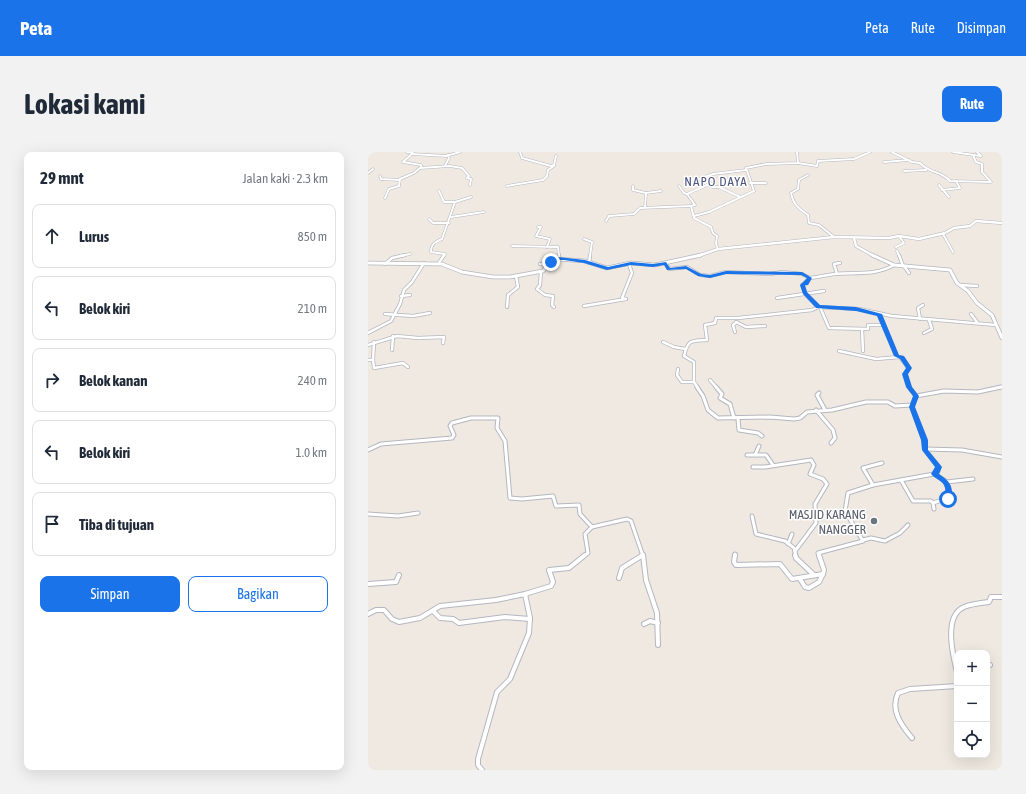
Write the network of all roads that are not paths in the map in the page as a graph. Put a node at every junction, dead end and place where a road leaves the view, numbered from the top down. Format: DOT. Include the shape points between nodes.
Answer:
graph roads {
  1 [pos="407,152"];
  2 [pos="460,152"];
  3 [pos="520,152"];
  4 [pos="797,152"];
  5 [pos="870,152"];
  6 [pos="892,152"];
  7 [pos="953,152"];
  8 [pos="978,152"];
  9 [pos="443,153"];
  10 [pos="412,154"];
  11 [pos="448,155"];
  12 [pos="974,155"];
  13 [pos="556,156"];
  14 [pos="909,160"];
  15 [pos="884,162"];
  16 [pos="798,163"];
  17 [pos="446,166"];
  18 [pos="554,166"];
  19 [pos="420,168"];
  20 [pos="373,169"];
  21 [pos="746,170"];
  22 [pos="926,170"];
  23 [pos="904,171"];
  24 [pos="368,173"];
  25 [pos="808,175"];
  26 [pos="380,176"];
  27 [pos="399,180"];
  28 [pos="956,181"];
  29 [pos="698,182"];
  30 [pos="750,183"];
  31 [pos="766,183"];
  32 [pos="470,185"];
  33 [pos="707,185"];
  34 [pos="939,185"];
  35 [pos="507,186"];
  36 [pos="633,186"];
  37 [pos="679,186"];
  38 [pos="713,187"];
  39 [pos="942,190"];
  40 [pos="439,191"];
  41 [pos="661,191"];
  42 [pos="646,193"];
  43 [pos="687,194"];
  44 [pos="471,197"];
  45 [pos="740,197"];
  46 [pos="949,197"];
  47 [pos="385,198"];
  48 [pos="455,202"];
  49 [pos="691,206"];
  50 [pos="645,207"];
  51 [pos="484,212"];
  52 [pos="694,216"];
  53 [pos="451,217"];
  54 [pos="429,219"];
  55 [pos="606,221"];
  56 [pos="449,223"];
  57 [pos="1002,223"];
  58 [pos="538,227"];
  59 [pos="943,234"];
  60 [pos="899,236"];
  61 [pos="905,236"];
  62 [pos="834,237"];
  63 [pos="854,238"];
  64 [pos="584,239"];
  65 [pos="905,241"];
  66 [pos="512,246"];
  67 [pos="547,247"];
  68 [pos="896,247"];
  69 [pos="718,249"];
  70 [pos="897,251"];
  71 [pos="952,252"];
  72 [pos="410,254"];
  73 [pos="560,258"];
  74 [pos="368,263"];
  75 [pos="424,263"];
  76 [pos="440,263"];
  77 [pos="589,263"];
  78 [pos="666,263"];
  79 [pos="840,263"];
  80 [pos="385,264"];
  81 [pos="540,264"];
  82 [pos="629,264"];
  83 [pos="549,265"];
  84 [pos="894,265"];
  85 [pos="904,266"];
  86 [pos="541,272"];
  87 [pos="908,273"];
  88 [pos="837,274"];
  89 [pos="516,276"];
  90 [pos="810,278"];
  91 [pos="960,286"];
  92 [pos="977,286"];
  93 [pos="824,291"];
  94 [pos="805,293"];
  95 [pos="410,295"];
  96 [pos="401,296"];
  97 [pos="777,298"];
  98 [pos="923,305"];
  99 [pos="584,306"];
  100 [pos="507,307"];
  101 [pos="554,307"];
  102 [pos="819,307"];
  103 [pos="430,313"];
  104 [pos="385,314"];
  105 [pos="971,314"];
  106 [pos="880,315"];
  107 [pos="394,316"];
  108 [pos="738,318"];
  109 [pos="920,318"];
  110 [pos="929,320"];
  111 [pos="736,322"];
  112 [pos="977,322"];
  113 [pos="883,325"];
  114 [pos="996,325"];
  115 [pos="765,326"];
  116 [pos="862,329"];
  117 [pos="735,332"];
  118 [pos="368,333"];
  119 [pos="924,333"];
  120 [pos="393,336"];
  121 [pos="1002,338"];
  122 [pos="374,342"];
  123 [pos="663,342"];
  124 [pos="443,343"];
  125 [pos="368,345"];
  126 [pos="685,349"];
  127 [pos="392,350"];
  128 [pos="839,351"];
  129 [pos="863,351"];
  130 [pos="896,356"];
  131 [pos="368,360"];
  132 [pos="373,360"];
  133 [pos="408,367"];
  134 [pos="678,369"];
  135 [pos="710,380"];
  136 [pos="694,382"];
  137 [pos="1002,387"];
  138 [pos="819,393"];
  139 [pos="916,396"];
  140 [pos="912,405"];
  141 [pos="816,410"];
  142 [pos="825,410"];
  143 [pos="736,419"];
  144 [pos="762,436"];
  145 [pos="832,443"];
  146 [pos="759,446"];
  147 [pos="925,449"];
  148 [pos="368,450"];
  149 [pos="747,455"];
  150 [pos="755,455"];
  151 [pos="1002,457"];
  152 [pos="882,463"];
  153 [pos="773,465"];
  154 [pos="753,467"];
  155 [pos="934,474"];
  156 [pos="973,479"];
  157 [pos="901,480"];
  158 [pos="946,481"];
  159 [pos="873,485"];
  160 [pos="933,503"];
  161 [pos="934,509"];
  162 [pos="418,513"];
  163 [pos="368,514"];
  164 [pos="752,516"];
  165 [pos="908,525"];
  166 [pos="592,527"];
  167 [pos="792,534"];
  168 [pos="863,540"];
  169 [pos="788,544"];
  170 [pos="795,550"];
  171 [pos="735,554"];
  172 [pos="643,555"];
  173 [pos="823,574"];
  174 [pos="399,575"];
  175 [pos="814,575"];
  176 [pos="619,578"];
  177 [pos="800,579"];
  178 [pos="368,584"];
  179 [pos="525,594"];
  180 [pos="1002,597"];
  181 [pos="433,611"];
  182 [pos="368,614"];
  183 [pos="530,619"];
  184 [pos="658,623"];
  185 [pos="644,624"];
  186 [pos="658,644"];
  187 [pos="954,658"];
  188 [pos="954,687"];
  189 [pos="912,738"];
  190 [pos="482,770"];
  1 -- 10 [label="street"];
  2 -- 11 [label="street"];
  3 -- 18 [label="street" via="522,158"];
  4 -- 16 [label="street"];
  5 -- 16 [label="street" via="854,159 818,161 817,166"];
  6 -- 14 [label="street"];
  7 -- 12 [label="street"];
  8 -- 12 [label="street" via="981,156"];
  9 -- 10 [label="street"];
  9 -- 11 [label="street"];
  10 -- 19 [label="street" via="404,162 421,165"];
  11 -- 17 [label="street"];
  12 -- 28 [label="street" via="976,162 981,164 982,172 991,182"];
  13 -- 18 [label="street"];
  14 -- 15 [label="street"];
  14 -- 22 [label="street" via="920,163"];
  16 -- 21 [label="street" via="751,166"];
  17 -- 19 [label="street"];
  17 -- 32 [label="street" via="463,169 469,176 467,178 472,179"];
  18 -- 35 [label="street" via="548,170 543,180"];
  19 -- 27 [label="street"];
  20 -- 24 [label="street"];
  21 -- 29 [label="street" via="710,175 696,180"];
  21 -- 30 [label="street"];
  22 -- 23 [label="street"];
  22 -- 28 [label="street" via="944,174 949,181"];
  25 -- 62 [label="street" via="800,180 798,189 791,193 792,200 808,216 809,223 819,225"];
  26 -- 27 [label="street" via="381,179"];
  27 -- 47 [label="street" via="399,186 389,189"];
  28 -- 39 [label="street" via="960,188"];
  30 -- 31 [label="street"];
  30 -- 45 [label="street" via="754,191"];
  33 -- 43 [label="street"];
  34 -- 39 [label="street"];
  36 -- 42 [label="street" via="633,190"];
  37 -- 43 [label="street"];
  38 -- 45 [label="street" via="719,187"];
  39 -- 46 [label="street"];
  40 -- 48 [label="street" via="444,202"];
  41 -- 42 [label="street"];
  42 -- 50 [label="street"];
  43 -- 49 [label="street" via="696,205"];
  44 -- 48 [label="street"];
  45 -- 52 [label="street" via="709,212"];
  48 -- 53 [label="street"];
  49 -- 50 [label="street"];
  49 -- 52 [label="street"];
  50 -- 55 [label="street" via="639,208 634,214 609,216"];
  51 -- 53 [label="street"];
  52 -- 69 [label="street" via="701,223 711,227 717,236"];
  53 -- 56 [label="street"];
  54 -- 56 [label="street" via="433,223"];
  56 -- 76 [label="street" via="442,239 434,242 431,247 431,252 445,254"];
  57 -- 59 [label="street" via="976,221 971,226 952,228"];
  58 -- 67 [label="street" via="541,227 536,236 550,238"];
  59 -- 61 [label="street" via="917,239"];
  59 -- 71 [label="street"];
  60 -- 61 [label="street"];
  60 -- 63 [label="street"];
  60 -- 68 [label="street" via="904,244"];
  61 -- 65 [label="street"];
  62 -- 63 [label="street"];
  62 -- 69 [label="street"];
  63 -- 84 [label="street" via="856,246 861,250"];
  64 -- 77 [label="street" via="592,242"];
  66 -- 67 [label="street"];
  67 -- 73 [label="street" via="558,247"];
  69 -- 78 [label="street" via="702,256"];
  70 -- 85 [label="street"];
  72 -- 80 [label="street" via="392,258"];
  73 -- 77 [label="street"];
  73 -- 83 [label="street"];
  74 -- 80 [label="street"];
  75 -- 76 [label="street"];
  75 -- 80 [label="street"];
  75 -- 96 [label="street"];
  76 -- 89 [label="street" via="462,272 484,276"];
  77 -- 82 [label="street" via="607,268"];
  78 -- 82 [label="street"];
  78 -- 90 [label="street" via="669,269 686,268 700,275 710,276 726,272 782,272 802,274"];
  79 -- 88 [label="street" via="834,264"];
  81 -- 83 [label="street"];
  82 -- 99 [label="street" via="632,273 622,298 627,299"];
  83 -- 86 [label="street"];
  84 -- 85 [label="street"];
  84 -- 88 [label="street" via="886,270 867,274"];
  85 -- 87 [label="street"];
  85 -- 91 [label="street" via="948,270"];
  86 -- 89 [label="street"];
  86 -- 101 [label="street" via="538,290 545,295 553,296"];
  88 -- 90 [label="street"];
  89 -- 100 [label="street" via="518,286 508,295"];
  90 -- 94 [label="street" via="802,285"];
  91 -- 92 [label="street"];
  91 -- 114 [label="street" via="968,291 977,304 990,313"];
  93 -- 94 [label="street"];
  94 -- 97 [label="street"];
  94 -- 102 [label="street"];
  95 -- 96 [label="street"];
  96 -- 107 [label="street"];
  98 -- 109 [label="street" via="918,308"];
  102 -- 106 [label="street" via="859,309"];
  102 -- 108 [label="street" via="812,310"];
  102 -- 116 [label="street" via="830,328"];
  103 -- 107 [label="street" via="420,316"];
  104 -- 107 [label="street"];
  105 -- 112 [label="street"];
  106 -- 109 [label="street"];
  106 -- 113 [label="street"];
  107 -- 118 [label="street" via="387,324"];
  108 -- 111 [label="street"];
  108 -- 126 [label="street" via="716,318 714,323 705,325 707,340 691,341"];
  109 -- 110 [label="street"];
  110 -- 112 [label="street"];
  110 -- 119 [label="street" via="932,329"];
  111 -- 115 [label="street" via="746,327"];
  111 -- 117 [label="street" via="733,325"];
  112 -- 114 [label="street"];
  113 -- 116 [label="street" via="868,325 868,329"];
  113 -- 130 [label="street"];
  114 -- 121 [label="street"];
  116 -- 129 [label="street"];
  120 -- 122 [label="street"];
  120 -- 124 [label="street" via="444,337"];
  120 -- 127 [label="street"];
  122 -- 125 [label="street"];
  122 -- 132 [label="street"];
  123 -- 126 [label="street"];
  126 -- 136 [label="street" via="685,356 692,359 695,364"];
  128 -- 130 [label="street" via="868,359 887,359"];
  130 -- 139 [label="street" via="902,357 909,368 905,374 909,387"];
  131 -- 132 [label="street"];
  132 -- 133 [label="street" via="374,368 403,363"];
  134 -- 136 [label="street" via="677,375 683,383"];
  135 -- 143 [label="street" via="722,394 721,400 730,404"];
  136 -- 143 [label="street" via="703,396 706,408 713,415 718,418"];
  137 -- 139 [label="street" via="978,392 944,391"];
  138 -- 142 [label="street" via="817,396"];
  139 -- 140 [label="street"];
  140 -- 142 [label="street" via="895,406 889,402 868,402"];
  140 -- 147 [label="street"];
  141 -- 142 [label="street"];
  141 -- 143 [label="street" via="794,419"];
  141 -- 145 [label="street" via="833,430 835,438"];
  143 -- 144 [label="street" via="739,430"];
  146 -- 150 [label="street"];
  147 -- 151 [label="street" via="962,450"];
  147 -- 155 [label="street" via="938,467"];
  148 -- 166 [label="street" via="381,444 452,438 452,423 476,417 498,418 497,428 505,440 510,498 553,496 556,506 578,505 580,514"];
  149 -- 150 [label="street"];
  150 -- 153 [label="street" via="766,455"];
  152 -- 159 [label="street" via="863,468"];
  153 -- 154 [label="street"];
  153 -- 170 [label="street" via="811,460 814,465 810,474 823,479 827,484 816,500 816,523"];
  155 -- 157 [label="street"];
  155 -- 158 [label="street"];
  156 -- 158 [label="street"];
  157 -- 159 [label="street"];
  157 -- 160 [label="street" via="913,501"];
  158 -- 160 [label="street" via="948,498"];
  159 -- 168 [label="street" via="848,493 844,508"];
  160 -- 161 [label="street"];
  162 -- 163 [label="street" via="398,516"];
  164 -- 169 [label="street" via="756,534 782,540"];
  165 -- 168 [label="street" via="885,541 876,538"];
  166 -- 172 [label="street" via="628,519 632,521"];
  166 -- 179 [label="street" via="585,534 588,553 567,569 549,570 553,582 551,586"];
  167 -- 169 [label="street"];
  168 -- 173 [label="street" via="862,543 818,553"];
  169 -- 170 [label="street"];
  170 -- 175 [label="street" via="796,558"];
  171 -- 177 [label="street" via="736,565 780,564 790,578"];
  172 -- 176 [label="street" via="622,568"];
  172 -- 184 [label="street" via="646,580 652,593"];
  173 -- 175 [label="street"];
  173 -- 177 [label="street" via="819,582 809,588 805,587"];
  174 -- 178 [label="street" via="396,582"];
  175 -- 177 [label="street"];
  179 -- 181 [label="street" via="440,606"];
  179 -- 183 [label="street"];
  180 -- 187 [label="street" via="991,597 988,602 963,607 952,623 949,636"];
  181 -- 182 [label="street" via="420,618 399,622 392,619 384,610"];
  181 -- 183 [label="street" via="438,617 453,619 459,623 505,617"];
  183 -- 190 [label="street" via="529,633 510,679 494,698 478,759 478,765"];
  184 -- 185 [label="street" via="650,621"];
  184 -- 186 [label="street"];
  188 -- 189 [label="street" via="906,690 898,693 895,701 898,718"];
}
